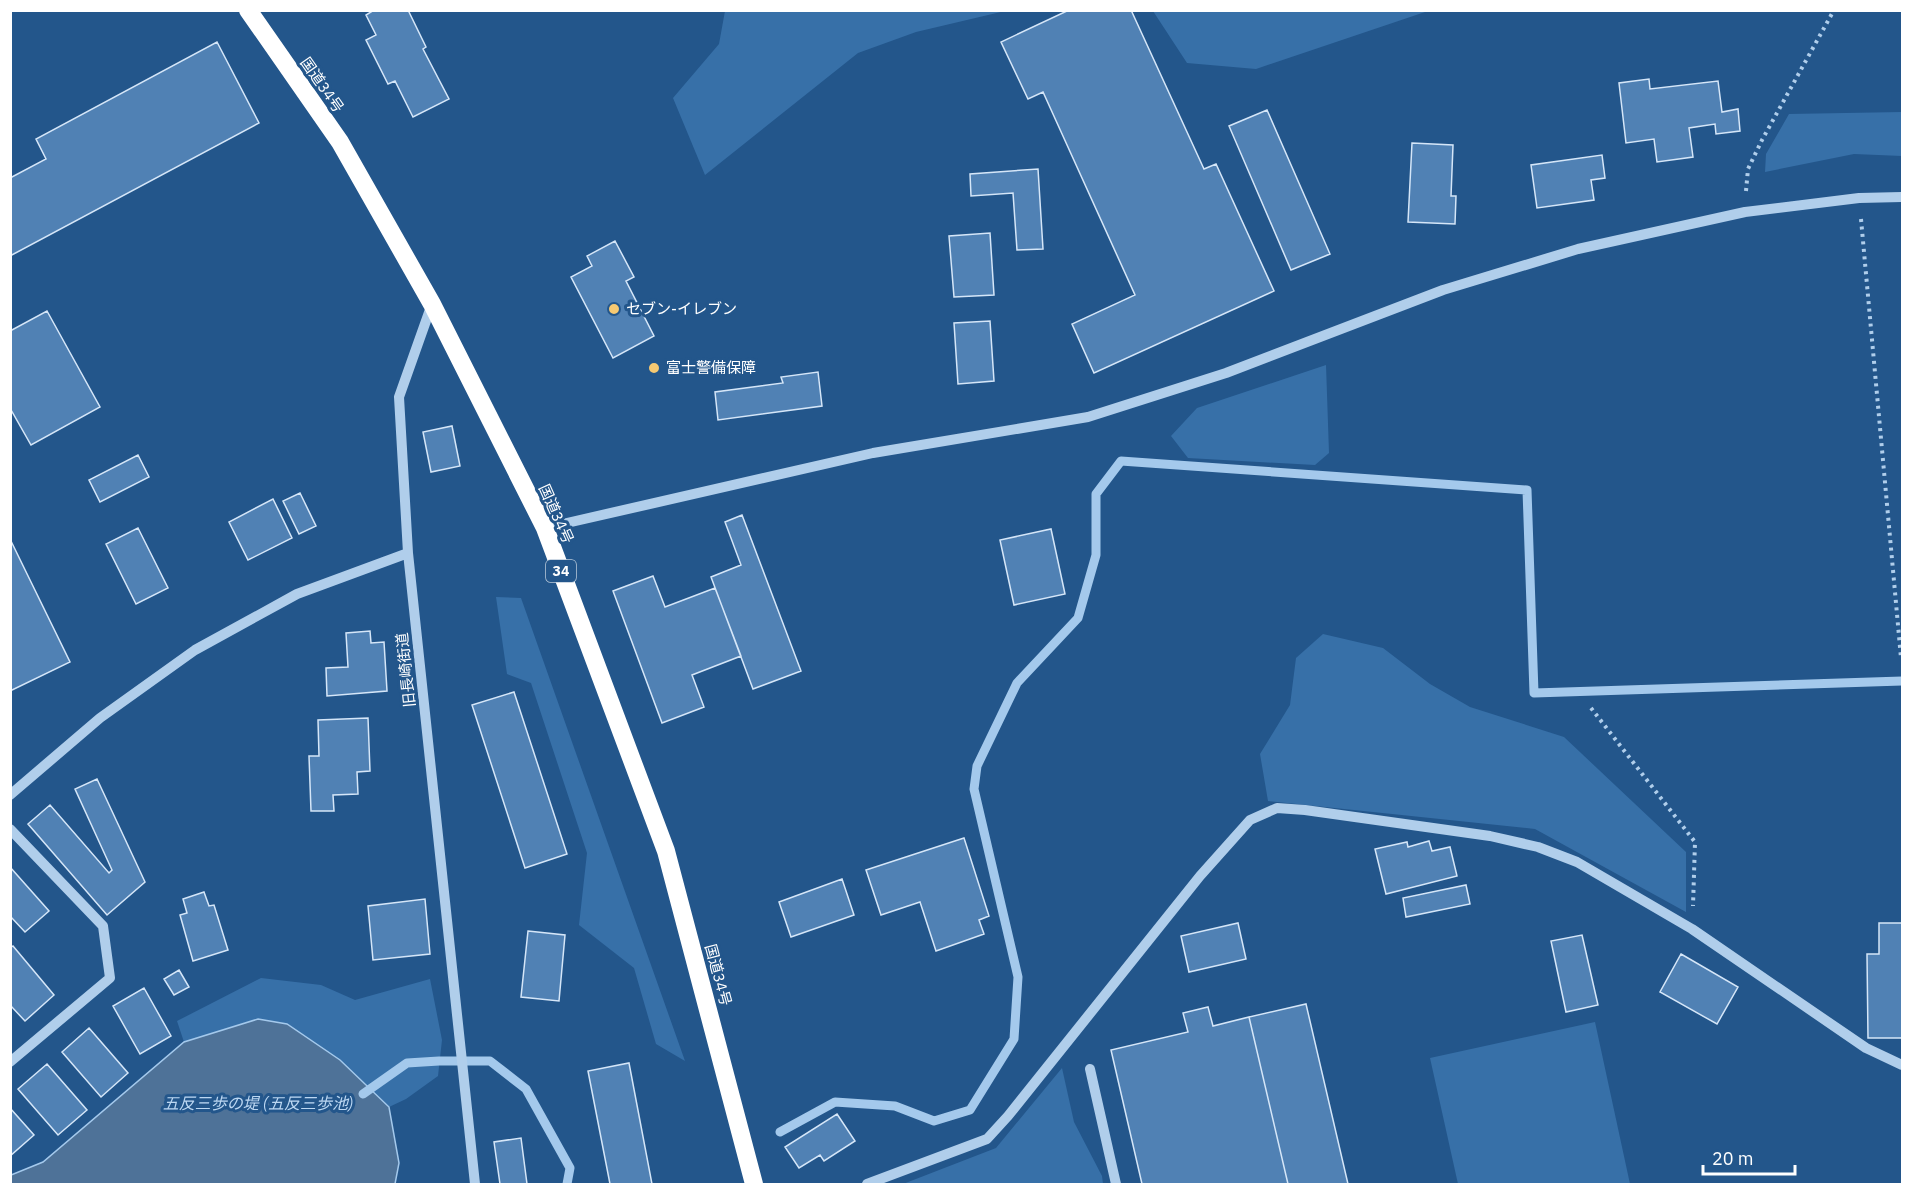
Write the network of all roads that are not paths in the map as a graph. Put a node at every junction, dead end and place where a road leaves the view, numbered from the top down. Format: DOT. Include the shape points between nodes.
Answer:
graph roads {
  1 [pos="248,10"];
  2 [pos="1902,197"];
  3 [pos="432,304"];
  4 [pos="545,528"];
  5 [pos="408,553"];
  6 [pos="10,795"];
  7 [pos="10,829"];
  8 [pos="10,1062"];
  9 [pos="1902,1065"];
  10 [pos="1090,1069"];
  11 [pos="475,1185"];
  12 [pos="754,1185"];
  13 [pos="867,1185"];
  14 [pos="1116,1185"];
  1 -- 3 [label="highway, 国道34号 / 34" via="340,142"];
  2 -- 4 [label="street" via="1858,198 1745,212 1578,249 1443,290 1226,373 1088,417 873,453"];
  3 -- 4 [label="highway, 国道34号 / 34"];
  3 -- 5 [label="street, 旧長崎街道" via="399,397"];
  4 -- 12 [label="highway, 国道34号 / 34" via="666,851"];
  5 -- 6 [label="street" via="297,594 195,650 100,718"];
  5 -- 11 [label="street, 旧長崎街道"];
  7 -- 8 [label="street" via="103,927 110,978"];
  9 -- 13 [label="street" via="1866,1048 1692,929 1577,862 1538,847 1490,836 1277,808 1250,820 1200,876 987,1140"];
  10 -- 14 [label="street"];
}
